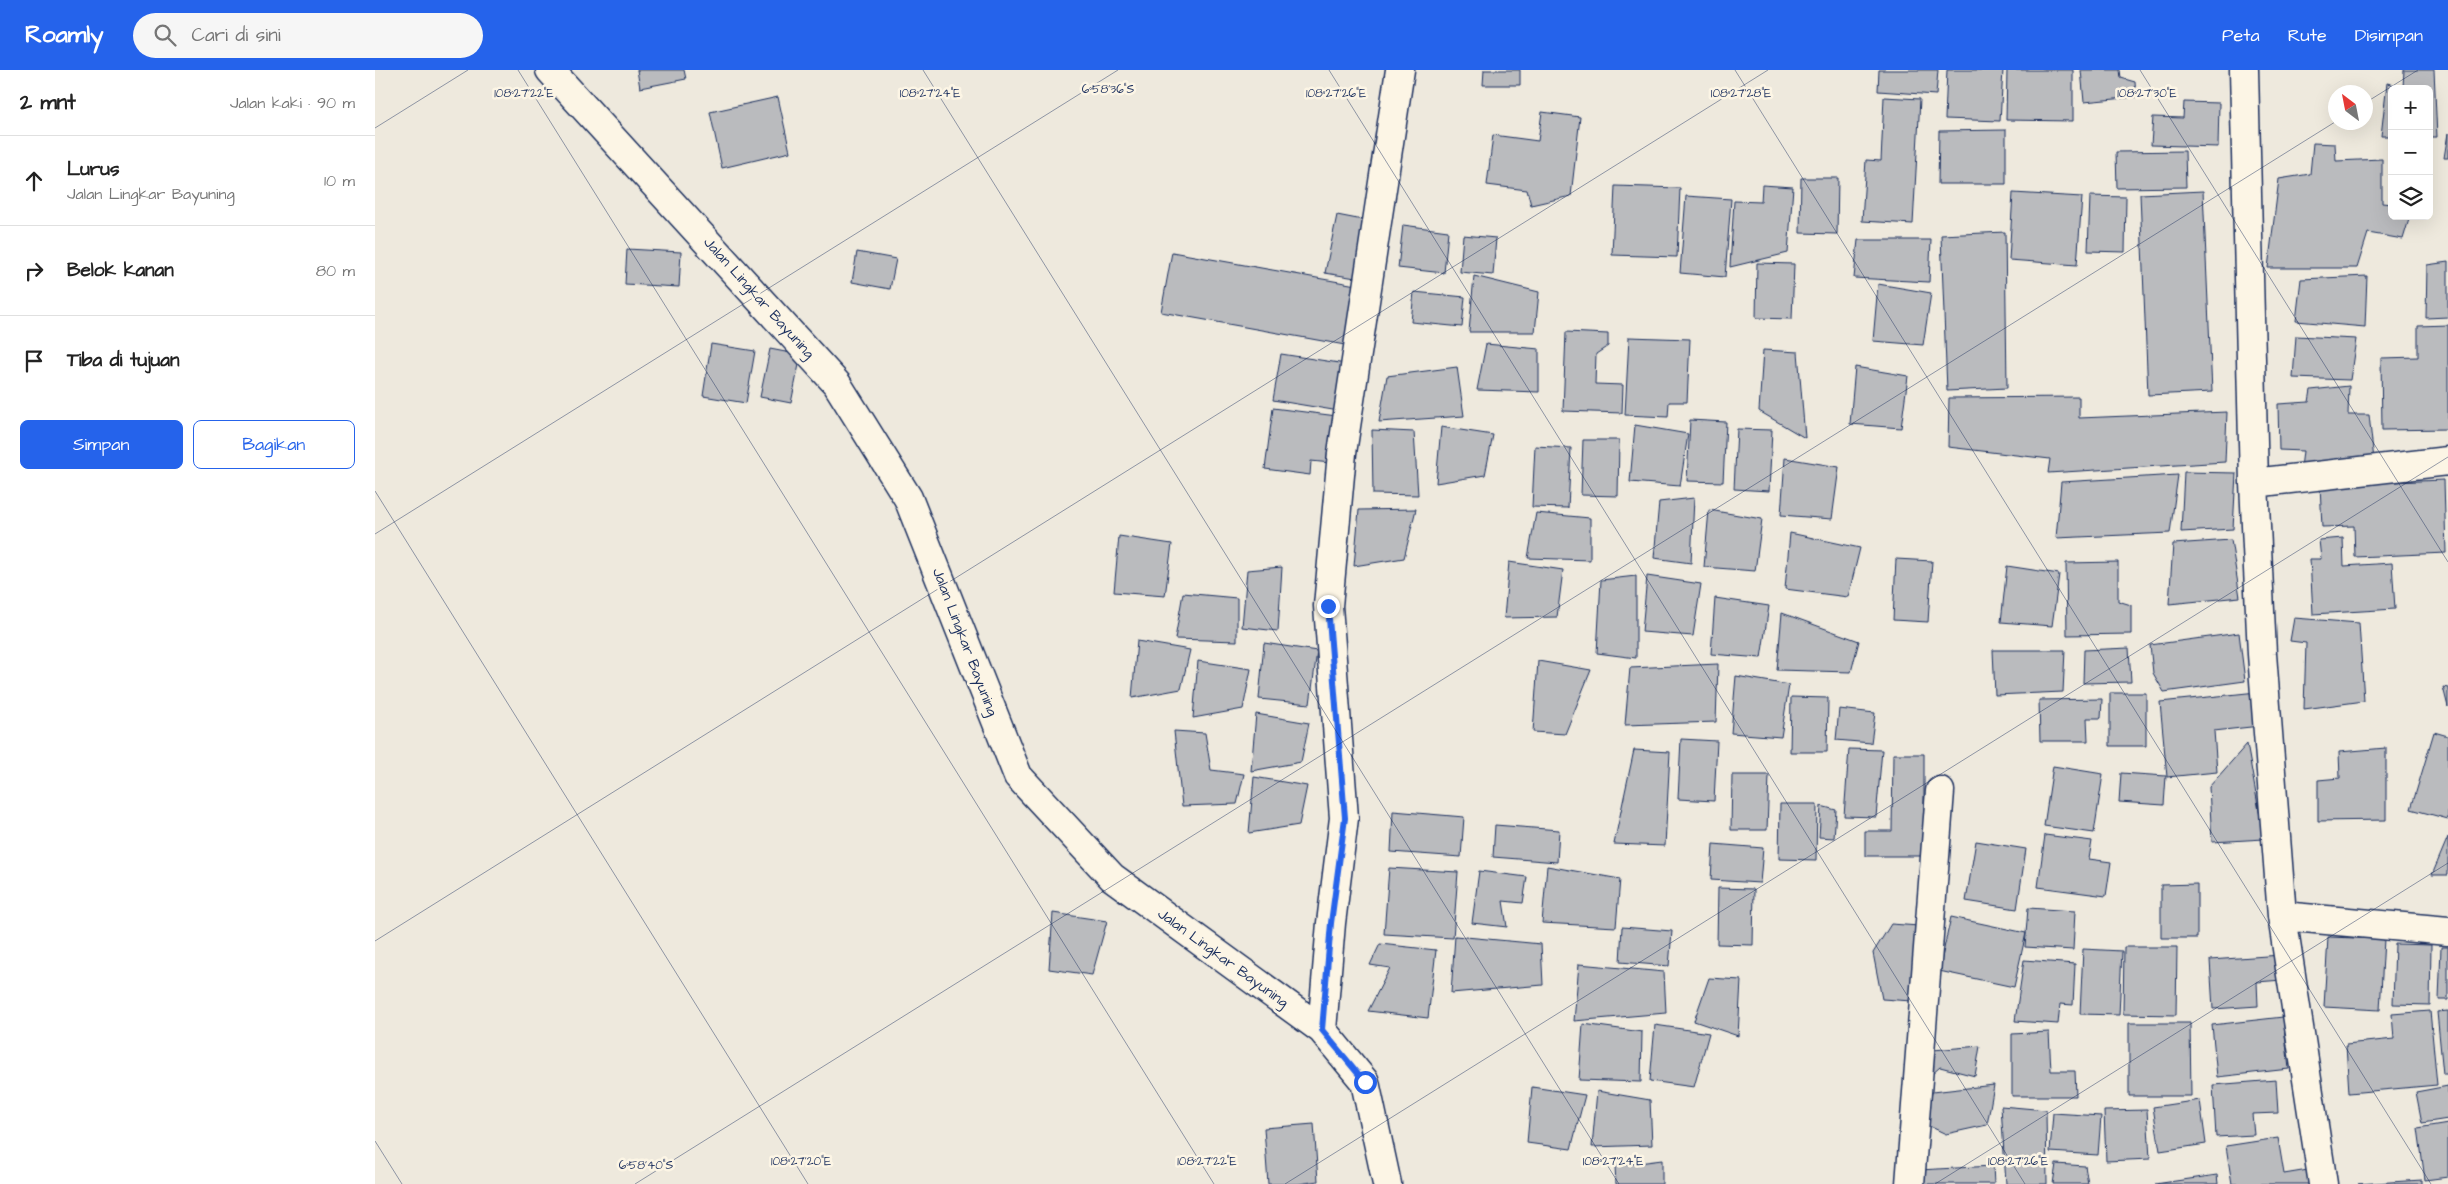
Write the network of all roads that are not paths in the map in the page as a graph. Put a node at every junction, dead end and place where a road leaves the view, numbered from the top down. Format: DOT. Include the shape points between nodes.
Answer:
graph roads {
  1 [pos="550,70"];
  2 [pos="1400,70"];
  3 [pos="2244,70"];
  4 [pos="2448,461"];
  5 [pos="2254,483"];
  6 [pos="1940,791"];
  7 [pos="2282,916"];
  8 [pos="2448,932"];
  9 [pos="1322,1030"];
  10 [pos="1387,1184"];
  11 [pos="1911,1184"];
  12 [pos="2323,1184"];
  1 -- 9 [label="street, Jalan Lingkar Bayuning" via="837,384 908,498 1018,776 1112,877"];
  2 -- 9 [label="street" via="1342,453 1328,606 1345,818 1331,923"];
  3 -- 5 [label="street"];
  4 -- 5 [label="street"];
  5 -- 7 [label="street" via="2262,654"];
  6 -- 11 [label="street"];
  7 -- 8 [label="street"];
  7 -- 12 [label="street"];
  9 -- 10 [label="street, Jalan Lingkar Bayuning" via="1365,1082"];
}
